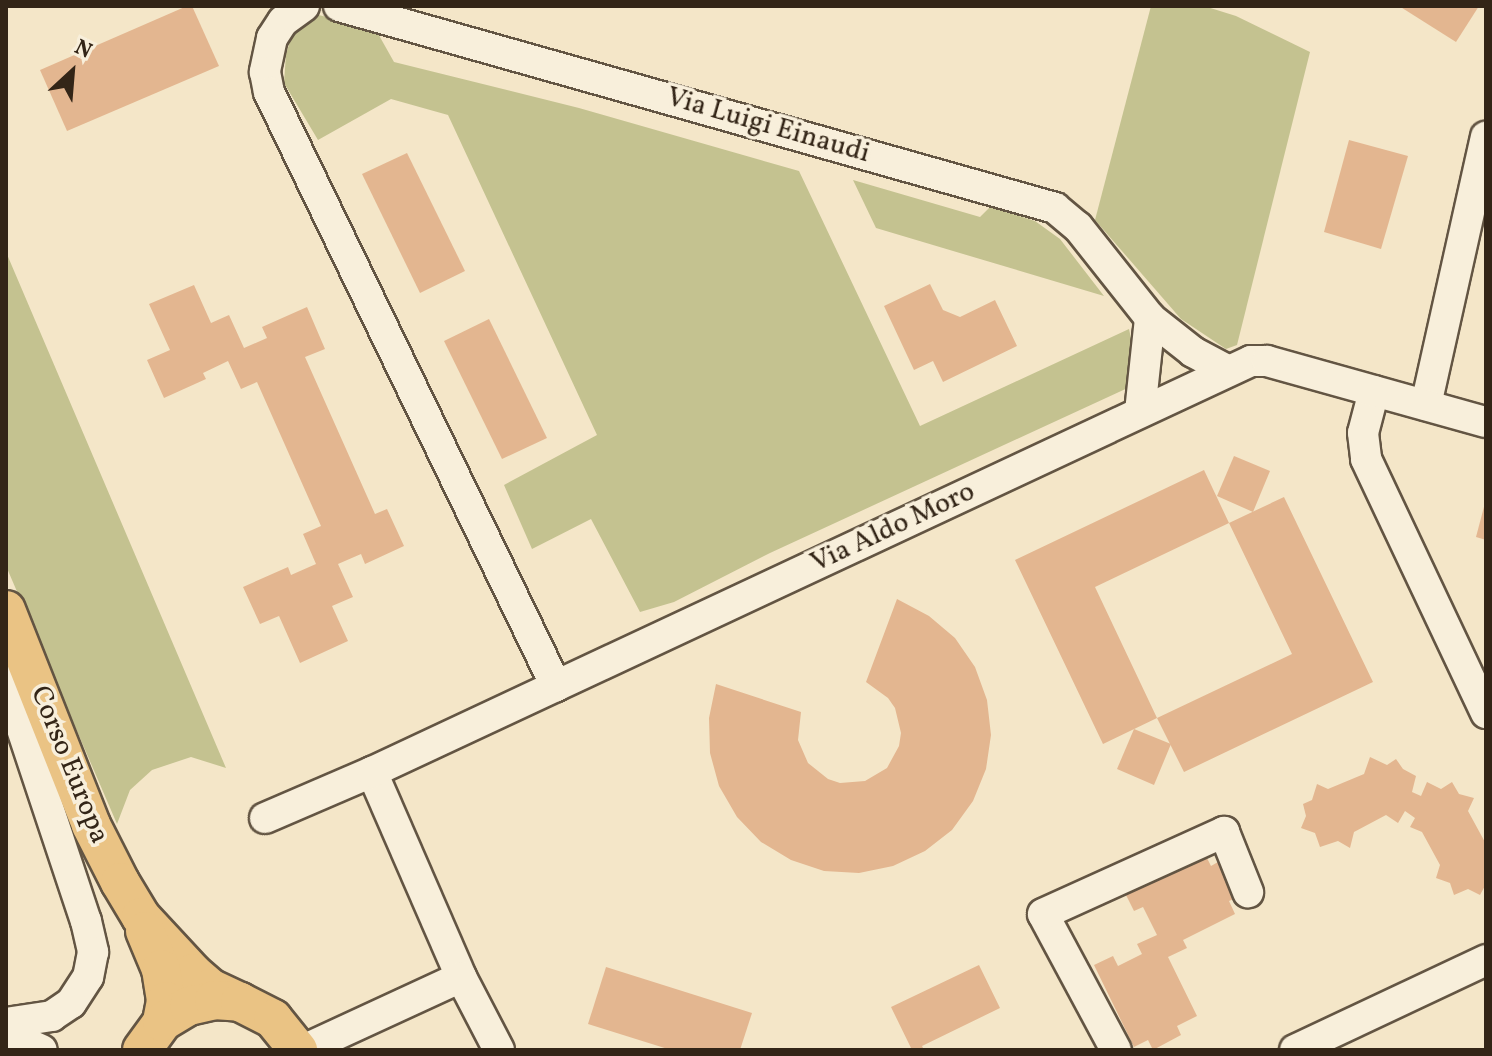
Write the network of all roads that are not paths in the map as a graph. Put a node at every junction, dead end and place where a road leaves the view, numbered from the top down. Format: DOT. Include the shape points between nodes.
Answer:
graph roads {
  1 [pos="304,6"];
  2 [pos="339,6"];
  3 [pos="1486,137"];
  4 [pos="1150,318"];
  5 [pos="1228,371"];
  6 [pos="1374,391"];
  7 [pos="1426,405"];
  8 [pos="1140,412"];
  9 [pos="1486,422"];
  10 [pos="6,610"];
  11 [pos="6,643"];
  12 [pos="556,686"];
  13 [pos="1486,713"];
  14 [pos="372,772"];
  15 [pos="265,818"];
  16 [pos="1248,892"];
  17 [pos="141,917"];
  18 [pos="1486,960"];
  19 [pos="461,977"];
  20 [pos="240,1002"];
  21 [pos="6,1023"];
  22 [pos="6,1034"];
  23 [pos="146,1042"];
  24 [pos="42,1050"];
  25 [pos="300,1050"];
  26 [pos="499,1050"];
  27 [pos="1116,1050"];
  28 [pos="1295,1050"];
  1 -- 12 [label="street" via="283,21 272,38 265,72 269,92"];
  2 -- 4 [label="street, Via Luigi Einaudi" via="1055,208 1078,227"];
  3 -- 7 [label="street"];
  4 -- 5 [label="street, Via Luigi Einaudi"];
  4 -- 8 [label="street"];
  5 -- 6 [label="street, Via Aldo Moro" via="1267,361"];
  5 -- 8 [label="street, Via Aldo Moro"];
  6 -- 7 [label="street, Via Aldo Moro"];
  6 -- 13 [label="street" via="1363,433 1366,459"];
  7 -- 9 [label="street, Via Aldo Moro"];
  8 -- 12 [label="street, Via Aldo Moro"];
  10 -- 17 [label="main road, Corso Europa" via="91,825"];
  11 -- 21 [label="street" via="15,708 93,952 88,977 71,1003 52,1016"];
  12 -- 14 [label="street, Via Aldo Moro"];
  14 -- 15 [label="street, Via Aldo Moro"];
  14 -- 19 [label="street"];
  16 -- 27 [label="street" via="1224,832 1043,914"];
  17 -- 20 [label="main road, Corso Europa" via="210,988"];
  17 -- 23 [label="main road, Corso Europa" via="161,969 166,1001"];
  18 -- 28 [label="street"];
  19 -- 25 [label="street"];
  19 -- 26 [label="street"];
  20 -- 23 [label="main road" via="214,1000 189,1006"];
  20 -- 25 [label="main road, Corso Europa" via="273,1019"];
  22 -- 24 [label="street"];
}
